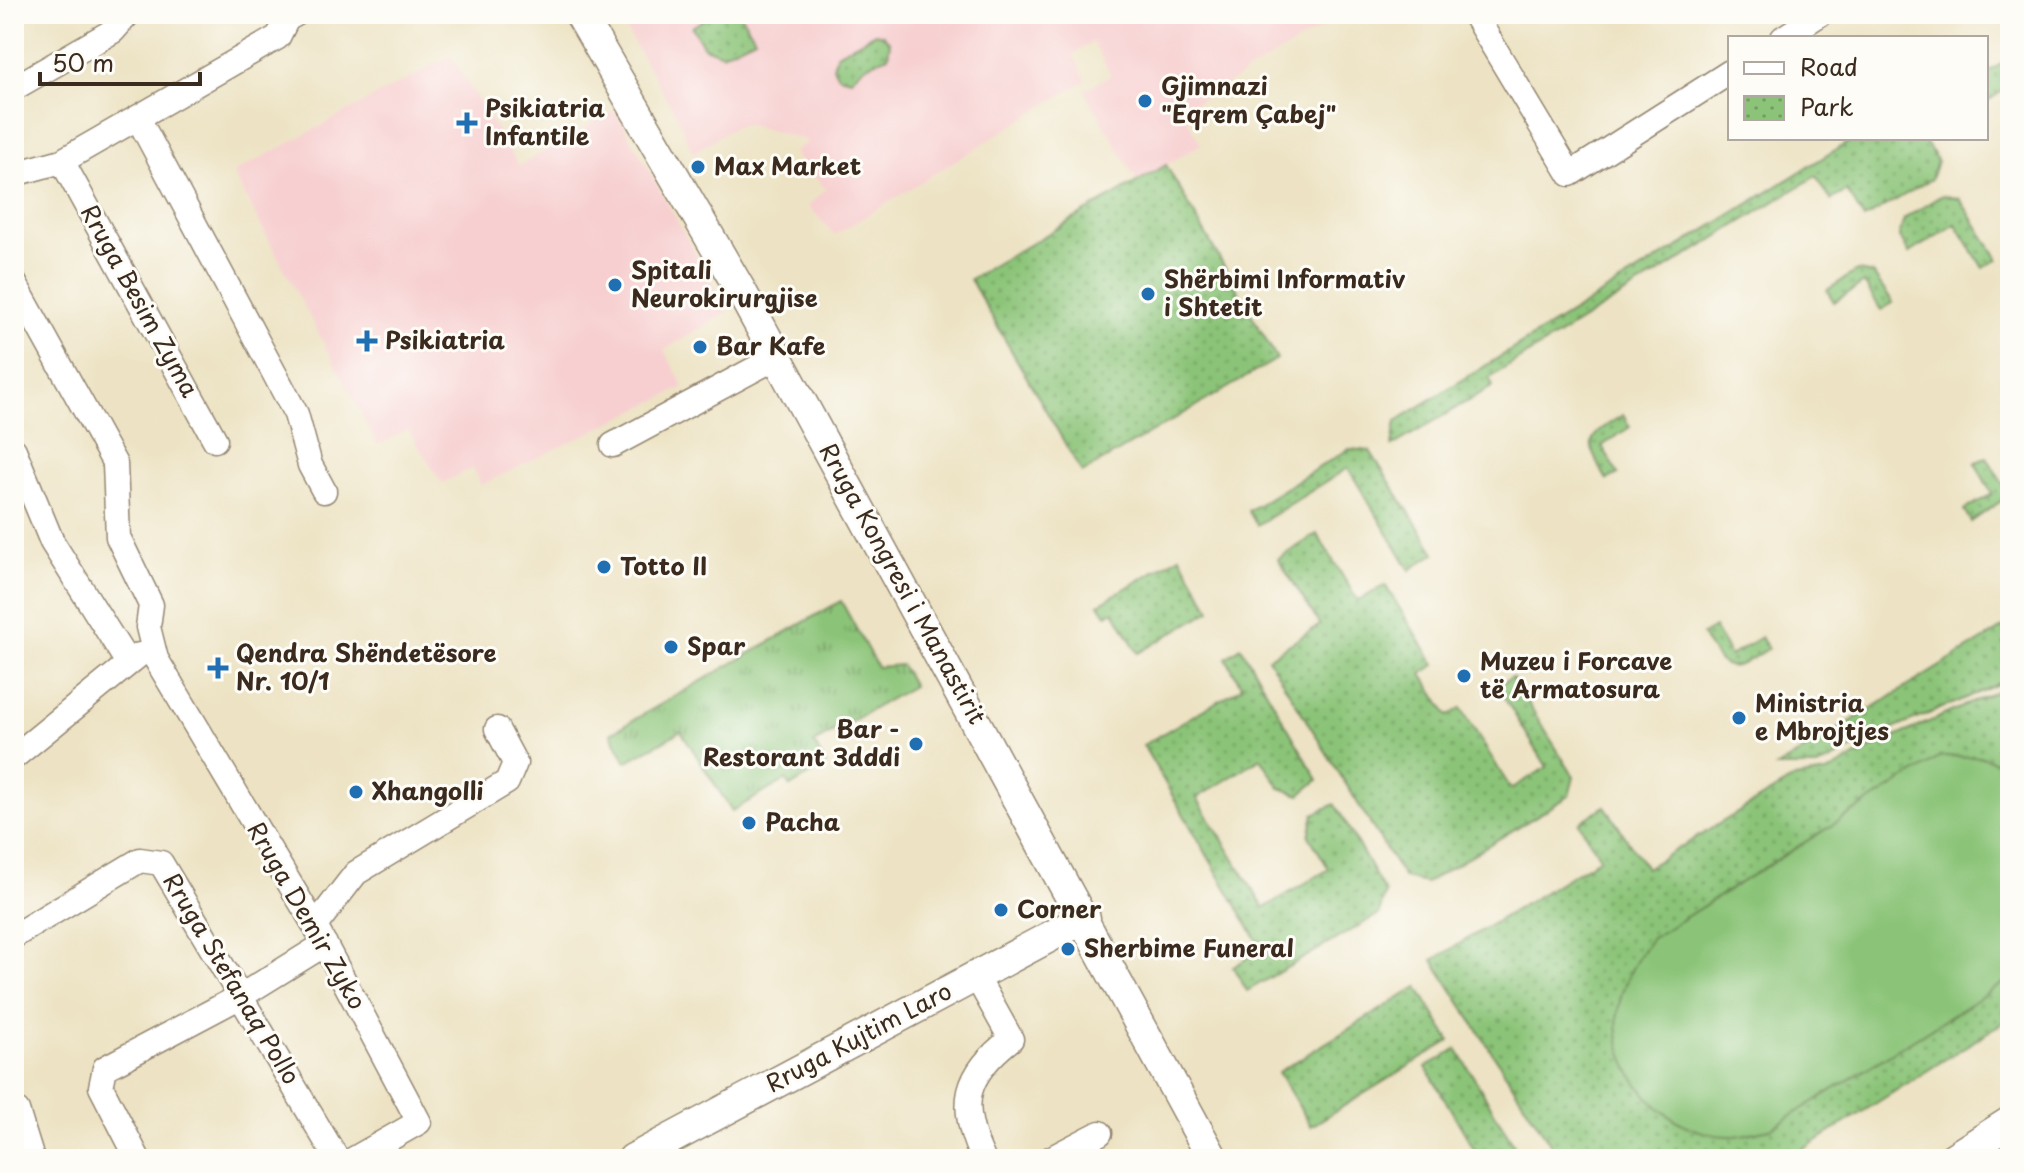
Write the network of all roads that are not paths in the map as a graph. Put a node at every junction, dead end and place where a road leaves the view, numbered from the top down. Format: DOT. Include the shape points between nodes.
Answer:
graph roads {
  1 [pos="128,14"];
  2 [pos="580,14"];
  3 [pos="1474,14"];
  4 [pos="1820,14"];
  5 [pos="289,16"];
  6 [pos="1786,36"];
  7 [pos="1728,73"];
  8 [pos="14,88"];
  9 [pos="138,118"];
  10 [pos="62,161"];
  11 [pos="19,171"];
  12 [pos="14,282"];
  13 [pos="777,357"];
  14 [pos="215,440"];
  15 [pos="613,445"];
  16 [pos="14,450"];
  17 [pos="324,491"];
  18 [pos="150,647"];
  19 [pos="128,663"];
  20 [pos="497,729"];
  21 [pos="14,757"];
  22 [pos="1085,918"];
  23 [pos="320,935"];
  24 [pos="14,936"];
  25 [pos="976,976"];
  26 [pos="241,996"];
  27 [pos="16,1112"];
  28 [pos="2010,1122"];
  29 [pos="1100,1133"];
  30 [pos="32,1159"];
  31 [pos="138,1159"];
  32 [pos="337,1159"];
  33 [pos="354,1159"];
  34 [pos="633,1159"];
  35 [pos="983,1159"];
  36 [pos="1050,1159"];
  37 [pos="1213,1159"];
  38 [pos="1952,1159"];
  1 -- 8 [label="street" via="113,31"];
  2 -- 13 [label="street, Rruga Kongresi i Manastirit"];
  3 -- 7 [label="street" via="1570,174"];
  4 -- 6 [label="street"];
  5 -- 9 [label="street" via="278,37"];
  9 -- 10 [label="street"];
  9 -- 17 [label="street" via="296,414 310,465"];
  10 -- 11 [label="street"];
  10 -- 14 [label="street, Rruga Besim Zyma"];
  12 -- 18 [label="street" via="115,464 118,537 151,605"];
  13 -- 15 [label="street"];
  13 -- 22 [label="street, Rruga Kongresi i Manastirit"];
  16 -- 19 [label="street" via="52,542"];
  18 -- 19 [label="street"];
  18 -- 23 [label="street, Rruga Demir Zyko"];
  19 -- 21 [label="street"];
  20 -- 23 [label="street" via="515,763 507,782 356,873"];
  22 -- 25 [label="street, Rruga Kujtim Laro"];
  22 -- 37 [label="street, Rruga Kongresi i Manastirit"];
  23 -- 26 [label="street"];
  23 -- 33 [label="street, Rruga Demir Zyko" via="419,1122"];
  24 -- 26 [label="street, Rruga Stefanaq Pollo" via="140,860 155,860 166,869"];
  25 -- 34 [label="street, Rruga Kujtim Laro"];
  25 -- 35 [label="street" via="1011,1039 974,1074 969,1097 973,1137"];
  26 -- 31 [label="street" via="102,1073 101,1087"];
  26 -- 32 [label="street, Rruga Stefanaq Pollo"];
  27 -- 30 [label="street"];
  28 -- 38 [label="street"];
  29 -- 36 [label="street"];
}
